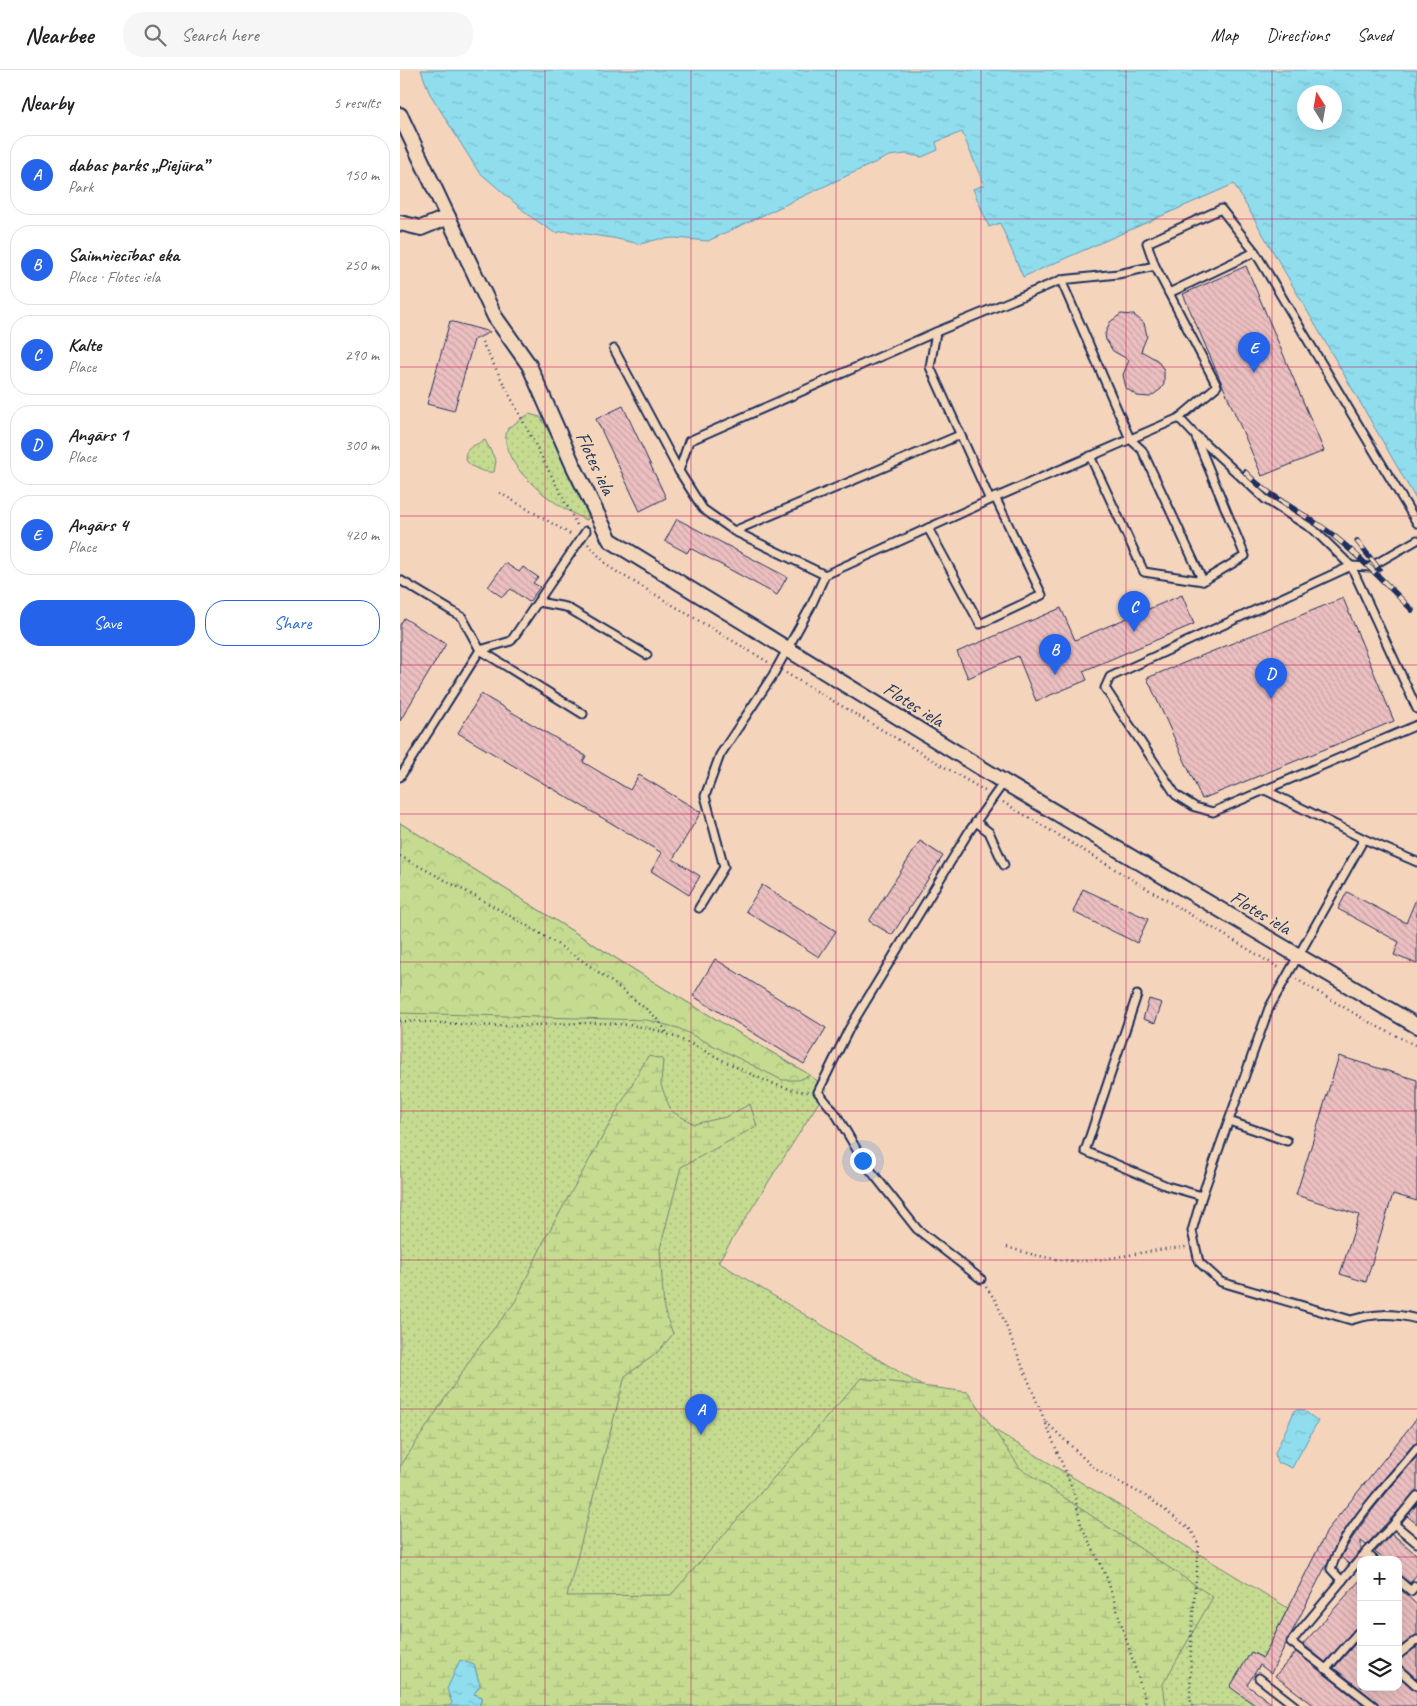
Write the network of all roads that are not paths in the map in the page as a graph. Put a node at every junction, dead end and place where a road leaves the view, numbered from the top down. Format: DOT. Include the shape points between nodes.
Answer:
graph roads {
  1 [pos="400,115"];
  2 [pos="448,217"];
  3 [pos="400,224"];
  4 [pos="1255,252"];
  5 [pos="1155,266"];
  6 [pos="1061,280"];
  7 [pos="1169,293"];
  8 [pos="936,332"];
  9 [pos="614,349"];
  10 [pos="1179,418"];
  11 [pos="960,435"];
  12 [pos="1195,435"];
  13 [pos="1130,439"];
  14 [pos="1090,456"];
  15 [pos="679,471"];
  16 [pos="992,499"];
  17 [pos="1417,523"];
  18 [pos="928,528"];
  19 [pos="586,531"];
  20 [pos="734,531"];
  21 [pos="1417,540"];
  22 [pos="1351,566"];
  23 [pos="825,575"];
  24 [pos="400,580"];
  25 [pos="1202,581"];
  26 [pos="538,602"];
  27 [pos="785,648"];
  28 [pos="480,650"];
  29 [pos="647,655"];
  30 [pos="1417,709"];
  31 [pos="583,714"];
  32 [pos="1417,725"];
  33 [pos="400,776"];
  34 [pos="1004,782"];
  35 [pos="1265,790"];
  36 [pos="976,822"];
  37 [pos="1364,839"];
  38 [pos="1417,862"];
  39 [pos="1004,865"];
  40 [pos="699,908"];
  41 [pos="1297,957"];
  42 [pos="1137,995"];
  43 [pos="1417,1026"];
  44 [pos="1228,1121"];
  45 [pos="1287,1141"];
  46 [pos="1202,1196"];
  47 [pos="981,1279"];
  48 [pos="1417,1319"];
  49 [pos="1417,1448"];
  50 [pos="1417,1496"];
  51 [pos="1394,1524"];
  52 [pos="1417,1543"];
  53 [pos="1366,1553"];
  54 [pos="1369,1556"];
  55 [pos="1342,1581"];
  56 [pos="1402,1583"];
  57 [pos="1415,1586"];
  58 [pos="1357,1634"];
  59 [pos="1417,1640"];
  60 [pos="1402,1651"];
  61 [pos="1326,1669"];
  62 [pos="1402,1673"];
  63 [pos="1258,1678"];
  64 [pos="1417,1686"];
  65 [pos="1295,1706"];
  66 [pos="1374,1706"];
  1 -- 2 [label="street, Flotes iela"];
  2 -- 3 [label="street" via="421,228"];
  2 -- 27 [label="street, Flotes iela" via="494,317 529,365 610,540"];
  4 -- 5 [label="lane" via="1221,209 1147,243"];
  4 -- 7 [label="lane"];
  4 -- 17 [label="lane"];
  5 -- 6 [label="lane"];
  5 -- 7 [label="lane"];
  6 -- 8 [label="lane"];
  6 -- 13 [label="lane"];
  7 -- 10 [label="lane" via="1217,386"];
  8 -- 11 [label="lane" via="930,367"];
  8 -- 15 [label="lane" via="689,441"];
  9 -- 15 [label="lane"];
  10 -- 12 [label="lane"];
  10 -- 13 [label="lane"];
  11 -- 16 [label="lane"];
  11 -- 20 [label="lane"];
  12 -- 22 [label="lane" via="1265,499 1314,530"];
  12 -- 25 [label="lane" via="1245,556"];
  13 -- 14 [label="lane"];
  13 -- 25 [label="lane" via="1142,450"];
  14 -- 16 [label="lane"];
  14 -- 25 [label="lane" via="1144,572"];
  15 -- 20 [label="lane" via="703,509"];
  16 -- 18 [label="lane"];
  16 -- 18 [label="lane" via="1042,595 980,624"];
  18 -- 23 [label="lane"];
  19 -- 26 [label="lane"];
  20 -- 23 [label="lane"];
  21 -- 22 [label="lane" via="1370,567"];
  22 -- 30 [label="lane"];
  22 -- 35 [label="lane" via="1110,676 1105,688 1176,795 1195,807 1213,812"];
  23 -- 27 [label="lane" via="811,606"];
  24 -- 28 [label="lane" via="462,617"];
  26 -- 28 [label="lane" via="511,641"];
  26 -- 29 [label="lane" via="566,607"];
  27 -- 34 [label="street, Flotes iela"];
  27 -- 40 [label="lane" via="720,755 705,796 724,867"];
  28 -- 31 [label="lane"];
  28 -- 33 [label="lane"];
  32 -- 35 [label="lane"];
  34 -- 36 [label="lane"];
  34 -- 41 [label="street, Flotes iela"];
  35 -- 37 [label="lane"];
  36 -- 39 [label="lane" via="989,832"];
  36 -- 47 [label="lane" via="849,1029 818,1092 836,1114 864,1162 917,1229"];
  37 -- 38 [label="lane"];
  37 -- 41 [label="lane"];
  41 -- 43 [label="street, Flotes iela"];
  41 -- 44 [label="lane" via="1269,1008"];
  42 -- 46 [label="lane" via="1085,1151 1168,1186"];
  44 -- 45 [label="lane"];
  44 -- 46 [label="lane"];
  46 -- 48 [label="lane" via="1192,1231 1195,1246 1199,1262 1221,1282 1351,1320 1371,1314 1399,1314"];
  49 -- 55 [label="lane" via="1348,1534 1336,1554 1331,1569"];
  50 -- 51 [label="lane"];
  51 -- 52 [label="lane"];
  51 -- 53 [label="lane"];
  53 -- 54 [label="lane"];
  53 -- 55 [label="lane"];
  55 -- 61 [label="lane" via="1291,1642"];
  56 -- 57 [label="lane" via="1411,1591"];
  58 -- 61 [label="lane"];
  59 -- 60 [label="lane"];
  61 -- 66 [label="lane"];
  62 -- 64 [label="lane"];
  63 -- 65 [label="lane"];
}
